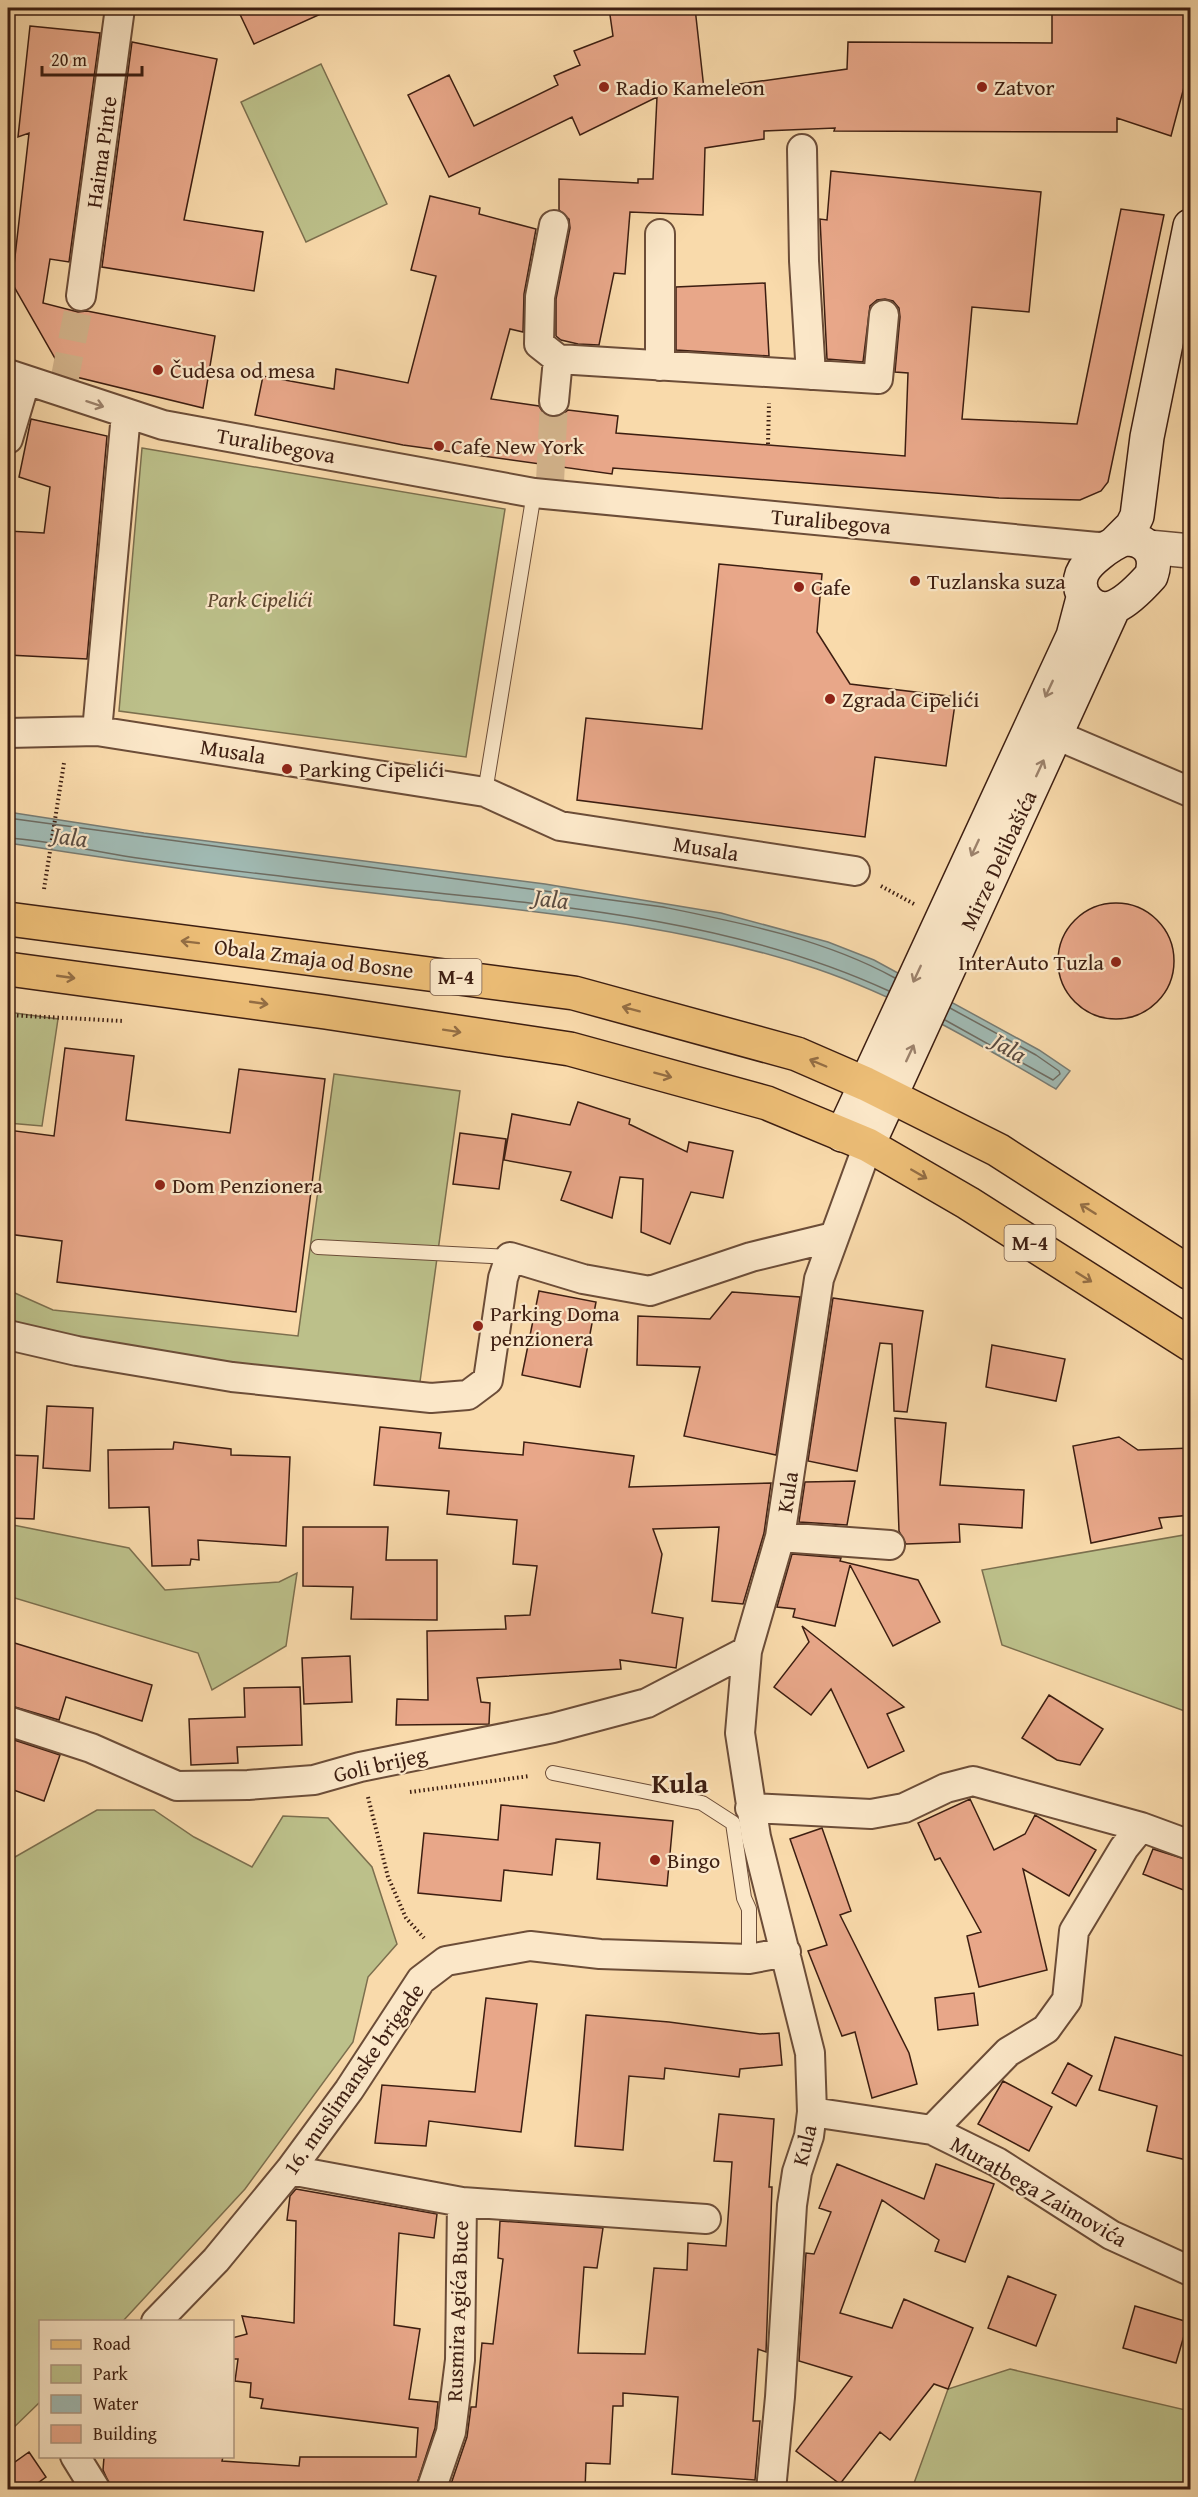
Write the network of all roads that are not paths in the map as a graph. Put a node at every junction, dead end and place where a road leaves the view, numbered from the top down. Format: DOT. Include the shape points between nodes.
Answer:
graph roads {
  1 [pos="120,8"];
  2 [pos="802,149"];
  3 [pos="554,225"];
  4 [pos="1191,226"];
  5 [pos="660,234"];
  6 [pos="81,296"];
  7 [pos="884,315"];
  8 [pos="558,359"];
  9 [pos="660,366"];
  10 [pos="811,375"];
  11 [pos="16,378"];
  12 [pos="554,400"];
  13 [pos="126,414"];
  14 [pos="8,439"];
  15 [pos="545,490"];
  16 [pos="1070,544"];
  17 [pos="1136,544"];
  18 [pos="1187,551"];
  19 [pos="1114,607"];
  20 [pos="1079,608"];
  21 [pos="1044,730"];
  22 [pos="97,731"];
  23 [pos="8,733"];
  24 [pos="486,792"];
  25 [pos="1191,792"];
  26 [pos="855,871"];
  27 [pos="8,919"];
  28 [pos="8,969"];
  29 [pos="878,1090"];
  30 [pos="855,1140"];
  31 [pos="833,1237"];
  32 [pos="318,1247"];
  33 [pos="510,1257"];
  34 [pos="1191,1273"];
  35 [pos="8,1335"];
  36 [pos="1191,1344"];
  37 [pos="780,1536"];
  38 [pos="890,1545"];
  39 [pos="747,1651"];
  40 [pos="8,1721"];
  41 [pos="553,1773"];
  42 [pos="750,1808"];
  43 [pos="1141,1827"];
  44 [pos="1191,1845"];
  45 [pos="786,1953"];
  46 [pos="749,1959"];
  47 [pos="812,2112"];
  48 [pos="932,2130"];
  49 [pos="290,2170"];
  50 [pos="462,2202"];
  51 [pos="706,2219"];
  52 [pos="1191,2271"];
  53 [pos="158,2320"];
  54 [pos="76,2458"];
  55 [pos="96,2490"];
  56 [pos="431,2490"];
  57 [pos="771,2490"];
  1 -- 6 [label="street, Haima Pinte"];
  2 -- 10 [label="street"];
  3 -- 8 [label="street" via="540,297 538,345"];
  4 -- 17 [label="main road" via="1147,437"];
  5 -- 9 [label="street"];
  7 -- 10 [label="street" via="878,379"];
  8 -- 9 [label="street"];
  8 -- 12 [label="street"];
  9 -- 10 [label="street"];
  11 -- 13 [label="street, Turalibegova, one-way" via="63,388"];
  11 -- 14 [label="street"];
  13 -- 15 [label="street, Turalibegova" via="163,425"];
  13 -- 22 [label="street"];
  15 -- 16 [label="street, Turalibegova"];
  15 -- 24 [label="lane"];
  16 -- 17 [label="street, Turalibegova"];
  16 -- 20 [label="street" via="1081,558"];
  17 -- 18 [label="main road" via="1162,561"];
  17 -- 19 [label="main road" via="1146,582"];
  17 -- 20 [label="main road" via="1086,567"];
  19 -- 20 [label="main road"];
  19 -- 21 [label="main road, Mirze Delibašića"];
  20 -- 21 [label="main road, Mirze Delibašića, one-way"];
  21 -- 25 [label="street"];
  21 -- 29 [label="main road, Mirze Delibašića"];
  22 -- 23 [label="street, Musala"];
  22 -- 24 [label="street, Musala"];
  24 -- 26 [label="street, Musala" via="560,826"];
  29 -- 27 [label="main road, Obala Zmaja od Bosne / M-4, one-way" via="797,1054 574,993"];
  28 -- 30 [label="main road, M-4, one-way" via="570,1049 767,1103"];
  29 -- 30 [label="main road, Mirze Delibašića"];
  34 -- 29 [label="main road, M-4, one-way" via="998,1150"];
  30 -- 31 [label="street, Kula" via="855,1180"];
  30 -- 36 [label="main road, M-4, one-way" via="968,1203"];
  31 -- 33 [label="street" via="751,1257 650,1290 583,1279"];
  31 -- 37 [label="street, Kula" via="819,1279"];
  32 -- 33 [label="lane"];
  33 -- 35 [label="street" via="503,1278 488,1380 468,1395 431,1398 232,1377 76,1351"];
  37 -- 38 [label="street"];
  37 -- 39 [label="street, Kula"];
  39 -- 40 [label="street, Goli brijeg" via="647,1703 553,1728 303,1781 177,1786 92,1748"];
  39 -- 42 [label="street, Kula" via="740,1733"];
  41 -- 46 [label="lane" via="702,1803 733,1823 748,1909"];
  42 -- 43 [label="street" via="871,1814 904,1808 946,1788 973,1781"];
  42 -- 45 [label="street, Kula"];
  43 -- 44 [label="street"];
  43 -- 48 [label="street" via="1074,1931 1066,2000 1046,2029 1008,2052"];
  45 -- 46 [label="street, 16. muslimanske brigade"];
  45 -- 47 [label="street, Kula" via="810,2053"];
  46 -- 49 [label="street, 16. muslimanske brigade" via="530,1946 446,1961 421,1980 349,2090"];
  47 -- 48 [label="street, Muratbega Zaimovića"];
  47 -- 57 [label="street, Kula" via="792,2205"];
  48 -- 52 [label="street, Muratbega Zaimovića" via="997,2162 1111,2235"];
  49 -- 50 [label="street, Rusmira Agića Buce"];
  49 -- 53 [label="street, 16. muslimanske brigade" via="216,2260"];
  50 -- 51 [label="street, Rusmira Agića Buce"];
  50 -- 56 [label="street, Rusmira Agića Buce" via="460,2360 451,2432"];
  54 -- 55 [label="street"];
}
